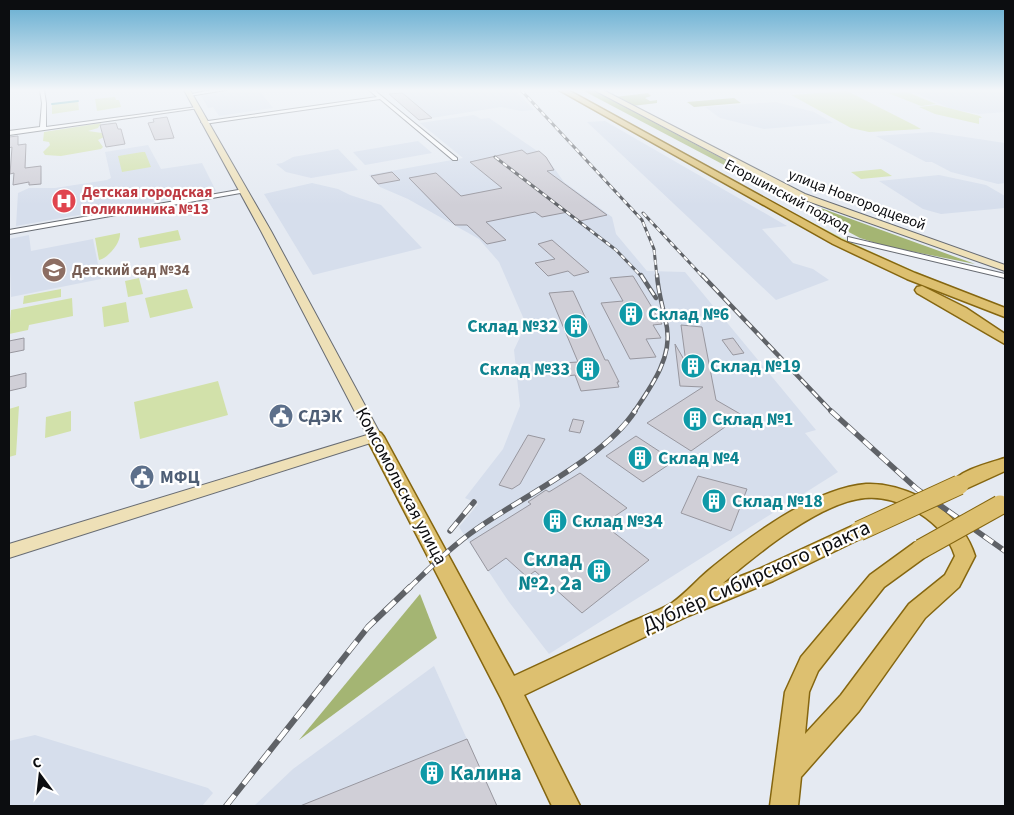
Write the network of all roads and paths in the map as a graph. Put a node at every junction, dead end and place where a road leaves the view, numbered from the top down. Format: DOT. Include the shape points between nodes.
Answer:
graph roads {
  1 [pos="50,128"];
  2 [pos="207,128"];
  3 [pos="417,128"];
  4 [pos="631,128"];
  5 [pos="646,128"];
  6 [pos="671,128"];
  7 [pos="43,129"];
  8 [pos="9,133"];
  9 [pos="455,159"];
  10 [pos="244,191"];
  11 [pos="9,232"];
  12 [pos="851,239"];
  13 [pos="837,242"];
  14 [pos="1004,271"];
  15 [pos="1005,304"];
  16 [pos="1005,313"];
  17 [pos="1005,340"];
  18 [pos="375,437"];
  19 [pos="1005,452"];
  20 [pos="1005,464"];
  21 [pos="980,473"];
  22 [pos="1002,503"];
  23 [pos="859,531"];
  24 [pos="9,551"];
  25 [pos="680,609"];
  26 [pos="509,690"];
  27 [pos="788,770"];
  28 [pos="566,806"];
  29 [pos="784,806"];
  1 -- 7 [label="street"];
  2 -- 10 [label="main road, Комсомольская улица"];
  3 -- 9 [label="street"];
  4 -- 13 [label="main road, Егоршинский подход"];
  5 -- 12 [label="main road, Егоршинский подход"];
  6 -- 14 [label="main road, улица Новгородцевой" via="802,196"];
  7 -- 8 [label="street"];
  10 -- 11 [label="street"];
  10 -- 18 [label="main road, Комсомольская улица"];
  12 -- 14 [label="street" via="992,274"];
  12 -- 15 [label="main road, Егоршинский подход"];
  13 -- 16 [label="main road, Егоршинский подход" via="911,276"];
  13 -- 17 [label="main road" via="961,311"];
  18 -- 24 [label="main road"];
  18 -- 26 [label="main road, Комсомольская улица"];
  19 -- 21 [label="main road"];
  20 -- 21 [label="main road, Дублёр Сибирского тракта"];
  21 -- 23 [label="main road, Дублёр Сибирского тракта, bridge"];
  22 -- 27 [label="main road, bridge" via="921,549 877,581 842,622 809,664 797,692"];
  23 -- 25 [label="main road, Дублёр Сибирского тракта" via="766,575"];
  25 -- 26 [label="main road, Дублёр Сибирского тракта"];
  25 -- 27 [label="main road" via="733,562 834,498 850,493 888,491 904,496 928,509 957,534 965,556 952,581 917,611 850,703"];
  26 -- 28 [label="main road, Комсомольская улица"];
  27 -- 29 [label="main road"];
}
